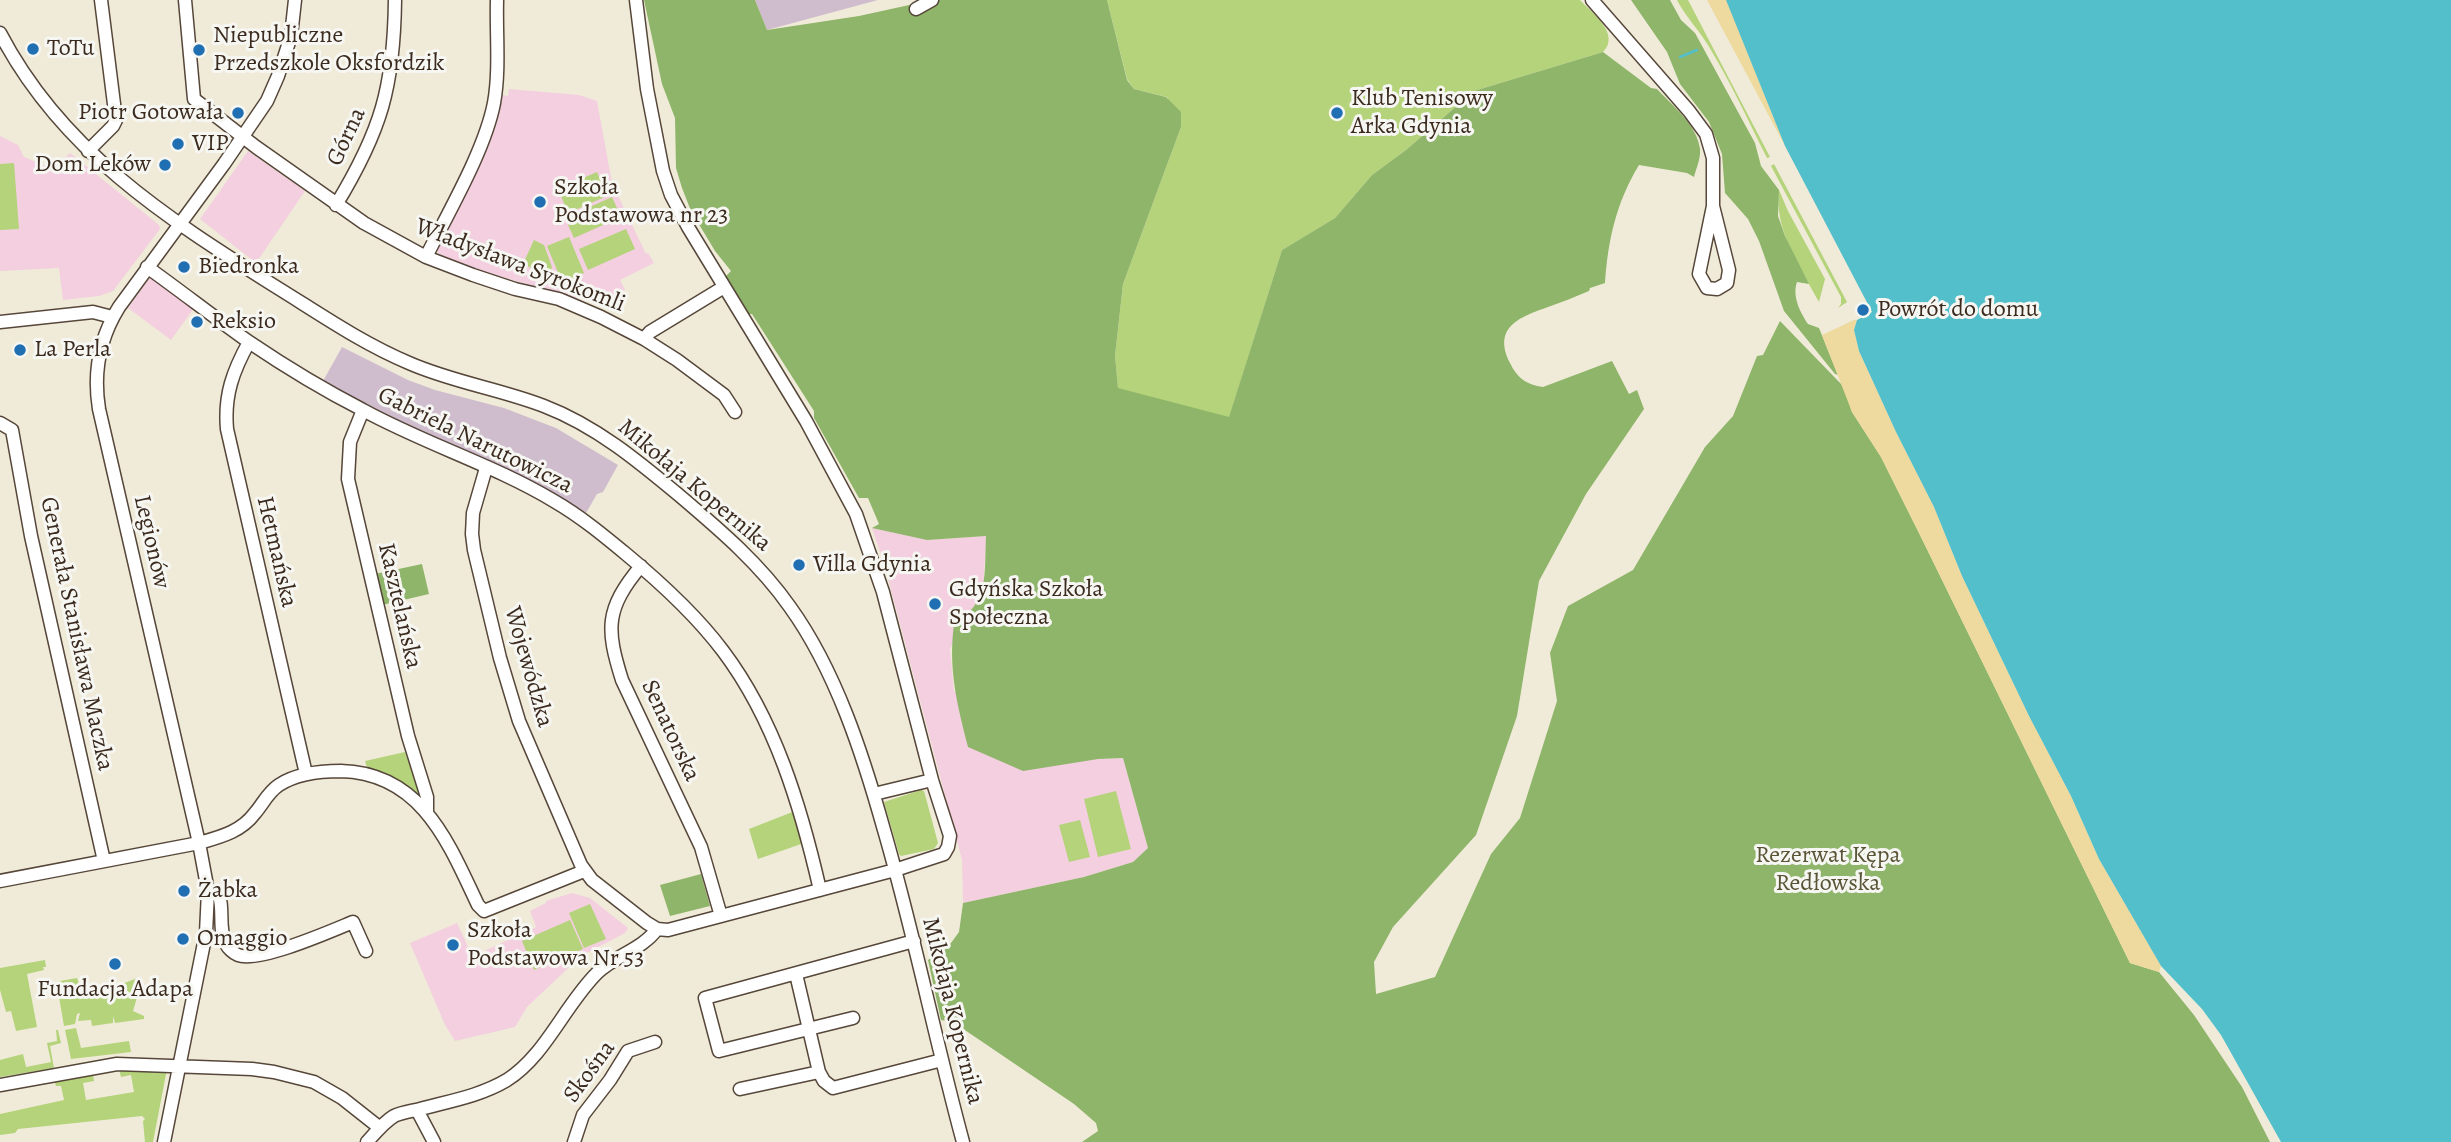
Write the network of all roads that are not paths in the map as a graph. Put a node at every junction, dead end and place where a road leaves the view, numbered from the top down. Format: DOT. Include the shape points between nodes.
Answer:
graph roads {
  1 [pos="101,0"];
  2 [pos="186,0"];
  3 [pos="295,0"];
  4 [pos="395,0"];
  5 [pos="497,0"];
  6 [pos="636,0"];
  7 [pos="932,0"];
  8 [pos="1592,0"];
  9 [pos="916,9"];
  10 [pos="0,33"];
  11 [pos="243,136"];
  12 [pos="88,151"];
  13 [pos="336,205"];
  14 [pos="1713,206"];
  15 [pos="179,224"];
  16 [pos="426,257"];
  17 [pos="147,267"];
  18 [pos="724,287"];
  19 [pos="113,317"];
  20 [pos="0,322"];
  21 [pos="644,339"];
  22 [pos="249,342"];
  23 [pos="363,410"];
  24 [pos="735,412"];
  25 [pos="0,423"];
  26 [pos="486,468"];
  27 [pos="640,566"];
  28 [pos="306,774"];
  29 [pos="932,780"];
  30 [pos="874,794"];
  31 [pos="427,811"];
  32 [pos="199,842"];
  33 [pos="104,861"];
  34 [pos="895,870"];
  35 [pos="584,871"];
  36 [pos="0,881"];
  37 [pos="820,890"];
  38 [pos="208,891"];
  39 [pos="721,916"];
  40 [pos="657,929"];
  41 [pos="914,941"];
  42 [pos="366,951"];
  43 [pos="796,974"];
  44 [pos="853,1018"];
  45 [pos="810,1028"];
  46 [pos="655,1042"];
  47 [pos="942,1060"];
  48 [pos="181,1065"];
  49 [pos="819,1072"];
  50 [pos="0,1085"];
  51 [pos="740,1089"];
  52 [pos="417,1110"];
  53 [pos="380,1128"];
  54 [pos="164,1142"];
  55 [pos="367,1142"];
  56 [pos="434,1142"];
  57 [pos="574,1142"];
  58 [pos="963,1142"];
  1 -- 12 [label="street" via="116,120"];
  2 -- 11 [label="street, Władysława Syrokomli" via="194,99"];
  3 -- 11 [label="street, Legionów" via="291,36 278,76"];
  4 -- 13 [label="street, Górna" via="382,113 367,152"];
  5 -- 16 [label="street" via="496,83 490,120"];
  6 -- 18 [label="street" via="647,89 666,180"];
  7 -- 9 [label="street"];
  8 -- 14 [label="street" via="1706,134 1713,158"];
  10 -- 12 [label="street, Mikołaja Kopernika" via="46,105"];
  11 -- 13 [label="street, Władysława Syrokomli"];
  11 -- 15 [label="street, Legionów"];
  12 -- 15 [label="street, Mikołaja Kopernika"];
  13 -- 16 [label="street, Władysława Syrokomli"];
  14 -- 14 [label="street" via="1699,274 1707,288 1717,289 1727,283 1729,270"];
  15 -- 17 [label="street, Legionów"];
  15 -- 30 [label="street, Mikołaja Kopernika" via="393,356 543,405 630,454 744,552 792,610 848,719"];
  16 -- 21 [label="street, Władysława Syrokomli" via="577,305"];
  17 -- 19 [label="street, Legionów"];
  17 -- 22 [label="street, Gabriela Narutowicza"];
  18 -- 21 [label="street, Władysława Syrokomli"];
  18 -- 29 [label="street" via="856,513 883,592"];
  19 -- 20 [label="street" via="93,312"];
  19 -- 32 [label="street, Legionów" via="97,362 96,390"];
  21 -- 24 [label="street, Władysława Syrokomli" via="720,391"];
  22 -- 23 [label="street, Gabriela Narutowicza"];
  22 -- 28 [label="street, Hetmańska" via="228,388 227,429"];
  23 -- 26 [label="street, Gabriela Narutowicza"];
  23 -- 31 [label="street, Kasztelańska" via="350,442 348,479"];
  25 -- 33 [label="street, Generała Stanisława Maczka" via="12,430 31,536"];
  26 -- 27 [label="street, Gabriela Narutowicza" via="554,500"];
  26 -- 35 [label="street, Wojewódzka" via="472,534 497,645 519,721"];
  27 -- 37 [label="street, Gabriela Narutowicza" via="703,626 752,697 793,790"];
  27 -- 39 [label="street, Senatorska" via="612,614 616,661 701,847"];
  28 -- 31 [label="street" via="367,774"];
  28 -- 32 [label="street" via="272,790 240,828"];
  29 -- 30 [label="street"];
  29 -- 34 [label="street" via="950,836 948,847 944,854"];
  30 -- 34 [label="street, Mikołaja Kopernika"];
  31 -- 35 [label="street" via="484,911"];
  32 -- 33 [label="street"];
  32 -- 38 [label="street, Legionów"];
  33 -- 36 [label="street"];
  34 -- 37 [label="street"];
  34 -- 41 [label="street, Mikołaja Kopernika"];
  35 -- 40 [label="street"];
  37 -- 39 [label="street"];
  38 -- 42 [label="street" via="220,897 224,939 237,955 287,947 353,922"];
  38 -- 48 [label="street, Legionów"];
  39 -- 40 [label="street"];
  40 -- 52 [label="street" via="600,970 524,1067 479,1093"];
  41 -- 43 [label="street"];
  41 -- 47 [label="street, Mikołaja Kopernika"];
  43 -- 45 [label="street"];
  43 -- 45 [label="street" via="705,998 719,1051"];
  44 -- 45 [label="street"];
  45 -- 49 [label="street"];
  46 -- 57 [label="street, Skośna" via="628,1051 583,1115"];
  47 -- 49 [label="street" via="833,1087"];
  47 -- 58 [label="street, Mikołaja Kopernika"];
  48 -- 50 [label="street" via="117,1064"];
  48 -- 53 [label="street" via="274,1072 314,1082"];
  48 -- 54 [label="street, Legionów"];
  49 -- 51 [label="street"];
  52 -- 53 [label="street" via="396,1115"];
  52 -- 56 [label="street"];
  53 -- 55 [label="street"];
}
